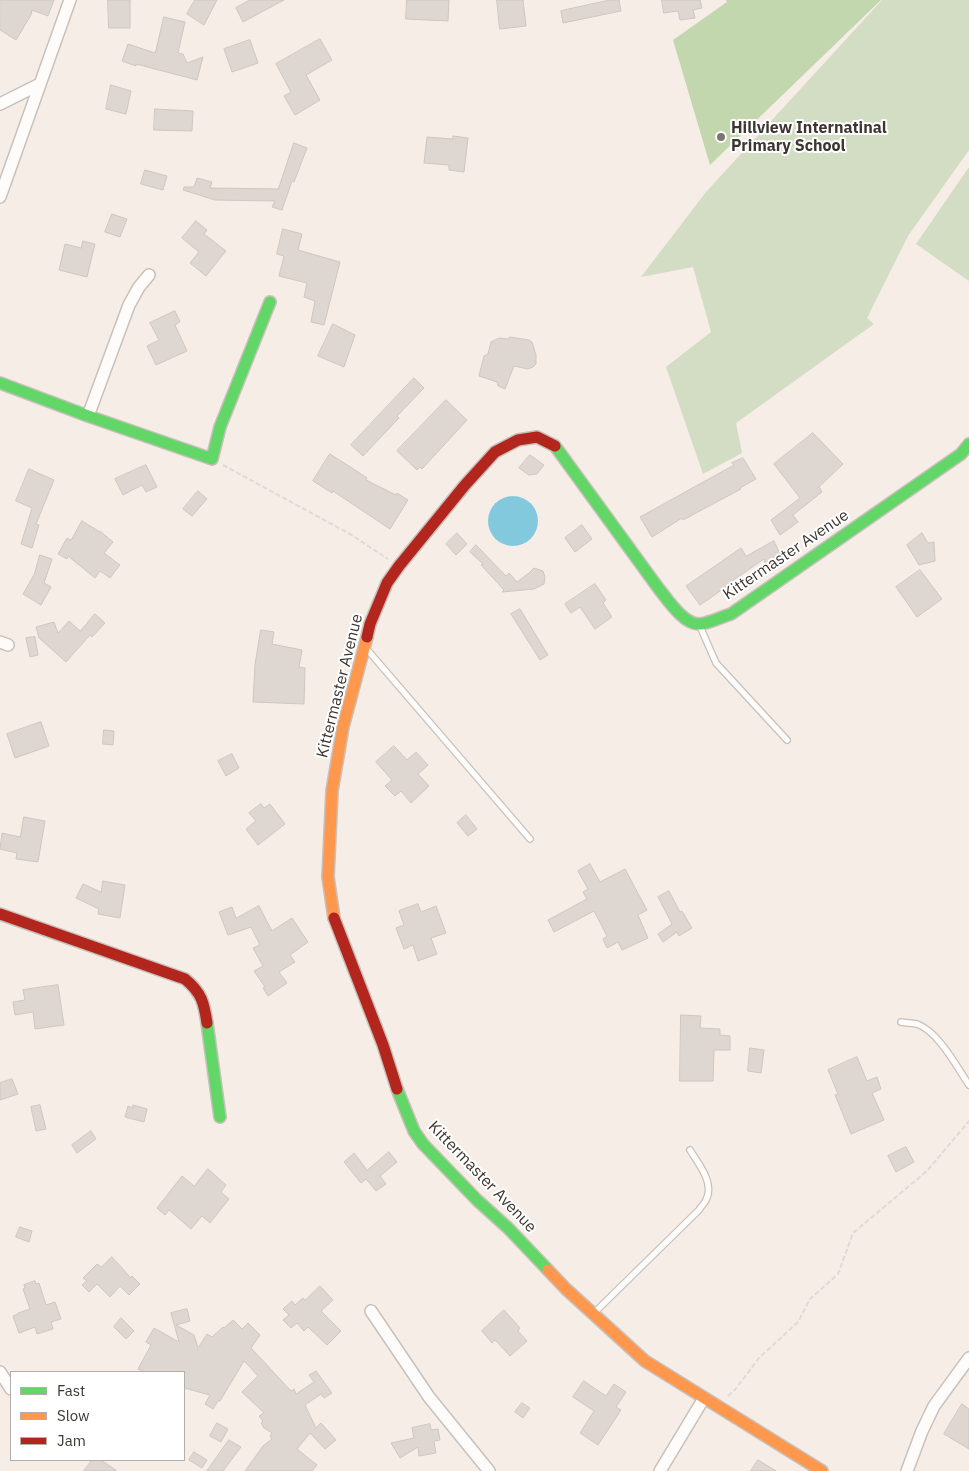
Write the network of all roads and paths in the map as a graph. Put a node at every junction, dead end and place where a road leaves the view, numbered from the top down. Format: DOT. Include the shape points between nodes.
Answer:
graph roads {
  1 [pos="70,0"];
  2 [pos="40,84"];
  3 [pos="0,104"];
  4 [pos="0,197"];
  5 [pos="149,275"];
  6 [pos="270,302"];
  7 [pos="0,383"];
  8 [pos="88,416"];
  9 [pos="969,444"];
  10 [pos="212,459"];
  11 [pos="399,566"];
  12 [pos="699,624"];
  13 [pos="365,646"];
  14 [pos="787,740"];
  15 [pos="530,839"];
  16 [pos="0,914"];
  17 [pos="901,1022"];
  18 [pos="969,1085"];
  19 [pos="220,1117"];
  20 [pos="969,1121"];
  21 [pos="690,1150"];
  22 [pos="371,1311"];
  23 [pos="593,1314"];
  24 [pos="969,1358"];
  25 [pos="0,1372"];
  26 [pos="10,1387"];
  27 [pos="704,1398"];
  28 [pos="718,1406"];
  29 [pos="489,1471"];
  30 [pos="660,1471"];
  31 [pos="822,1471"];
  32 [pos="907,1471"];
  1 -- 2 [label="street"];
  2 -- 3 [label="street"];
  2 -- 4 [label="street"];
  5 -- 8 [label="street" via="129,305"];
  6 -- 10 [label="street" via="223,418"];
  7 -- 8 [label="street"];
  8 -- 10 [label="street"];
  9 -- 12 [label="street, Kittermaster Avenue" via="961,454 731,614"];
  10 -- 11 [label="path" via="350,534"];
  11 -- 12 [label="street, Kittermaster Avenue" via="495,452 507,444 536,437 556,447 677,611"];
  11 -- 13 [label="street, Kittermaster Avenue" via="387,583 370,624"];
  12 -- 14 [label="lane" via="716,663"];
  13 -- 15 [label="lane"];
  13 -- 23 [label="street, Kittermaster Avenue" via="343,727 332,791 328,877 334,919 414,1131 464,1186"];
  16 -- 19 [label="street" via="185,979 193,986 204,1004"];
  17 -- 18 [label="lane" via="917,1024 941,1043"];
  20 -- 28 [label="path" via="927,1171 853,1233 838,1274 810,1299 798,1322 759,1358"];
  21 -- 23 [label="lane" via="706,1175 707,1198 699,1210"];
  22 -- 29 [label="street" via="428,1397"];
  23 -- 27 [label="street, Kittermaster Avenue" via="645,1361"];
  24 -- 32 [label="street" via="934,1406"];
  25 -- 26 [label="street"];
  27 -- 28 [label="street, Kittermaster Avenue"];
  27 -- 30 [label="street"];
  28 -- 31 [label="street, Kittermaster Avenue"];
}
